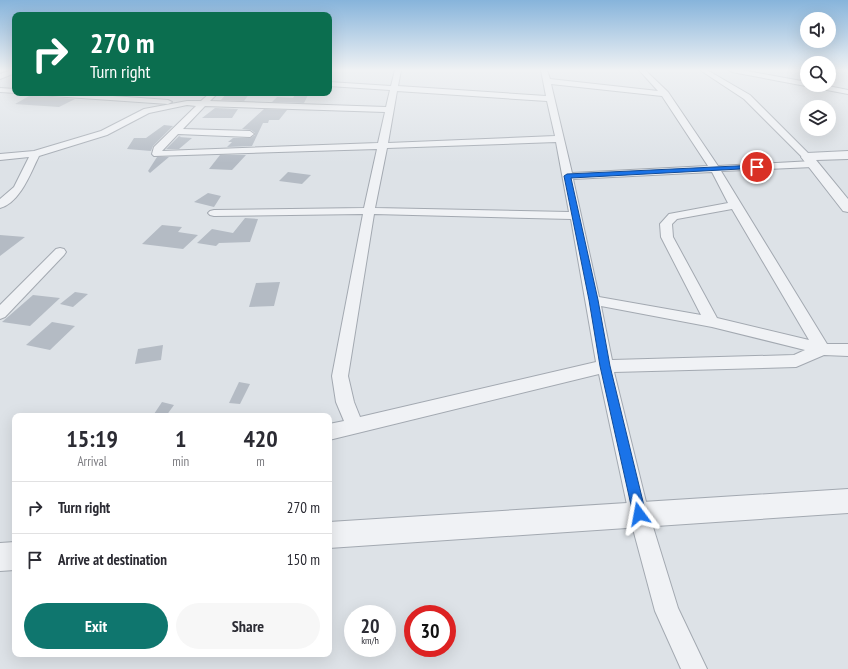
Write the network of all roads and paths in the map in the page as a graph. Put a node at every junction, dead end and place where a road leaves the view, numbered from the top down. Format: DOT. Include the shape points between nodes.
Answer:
graph roads {
  1 [pos="160,101"];
  2 [pos="205,101"];
  3 [pos="391,101"];
  4 [pos="551,101"];
  5 [pos="670,101"];
  6 [pos="751,101"];
  7 [pos="187,103"];
  8 [pos="202,104"];
  9 [pos="389,110"];
  10 [pos="174,131"];
  11 [pos="250,134"];
  12 [pos="560,139"];
  13 [pos="382,145"];
  14 [pos="35,154"];
  15 [pos="848,155"];
  16 [pos="0,157"];
  17 [pos="810,161"];
  18 [pos="715,169"];
  19 [pos="567,176"];
  20 [pos="846,202"];
  21 [pos="735,205"];
  22 [pos="0,206"];
  23 [pos="370,211"];
  24 [pos="214,213"];
  25 [pos="576,216"];
  26 [pos="60,252"];
  27 [pos="593,300"];
  28 [pos="0,314"];
  29 [pos="712,322"];
  30 [pos="822,349"];
  31 [pos="848,350"];
  32 [pos="605,366"];
  33 [pos="354,425"];
  34 [pos="332,431"];
  35 [pos="848,500"];
  36 [pos="639,514"];
  37 [pos="332,535"];
  38 [pos="12,556"];
  39 [pos="0,557"];
  40 [pos="694,669"];
  1 -- 7 [label="street"];
  2 -- 8 [label="street"];
  3 -- 9 [label="street"];
  4 -- 12 [label="street"];
  5 -- 18 [label="street"];
  6 -- 17 [label="street"];
  7 -- 8 [label="street"];
  7 -- 14 [label="street" via="147,111 104,133"];
  8 -- 9 [label="street"];
  8 -- 10 [label="street"];
  9 -- 13 [label="street"];
  10 -- 11 [label="street"];
  10 -- 13 [label="street" via="157,149 157,154"];
  12 -- 13 [label="street"];
  12 -- 19 [label="street"];
  13 -- 23 [label="street"];
  14 -- 16 [label="street"];
  14 -- 22 [label="street" via="18,189"];
  15 -- 17 [label="street"];
  17 -- 18 [label="street"];
  17 -- 20 [label="street"];
  18 -- 19 [label="street"];
  18 -- 21 [label="street"];
  19 -- 25 [label="street"];
  21 -- 29 [label="street" via="673,216 666,224 667,237"];
  21 -- 30 [label="street"];
  23 -- 24 [label="street"];
  23 -- 25 [label="street"];
  23 -- 33 [label="street" via="340,376 344,402"];
  25 -- 27 [label="street"];
  26 -- 28 [label="street"];
  27 -- 29 [label="street"];
  27 -- 32 [label="street"];
  29 -- 30 [label="street"];
  30 -- 31 [label="street"];
  30 -- 32 [label="street" via="796,361"];
  32 -- 33 [label="street"];
  32 -- 36 [label="street"];
  33 -- 34 [label="street"];
  35 -- 36 [label="street"];
  36 -- 37 [label="street"];
  36 -- 40 [label="street" via="667,611"];
  38 -- 39 [label="street"];
}
